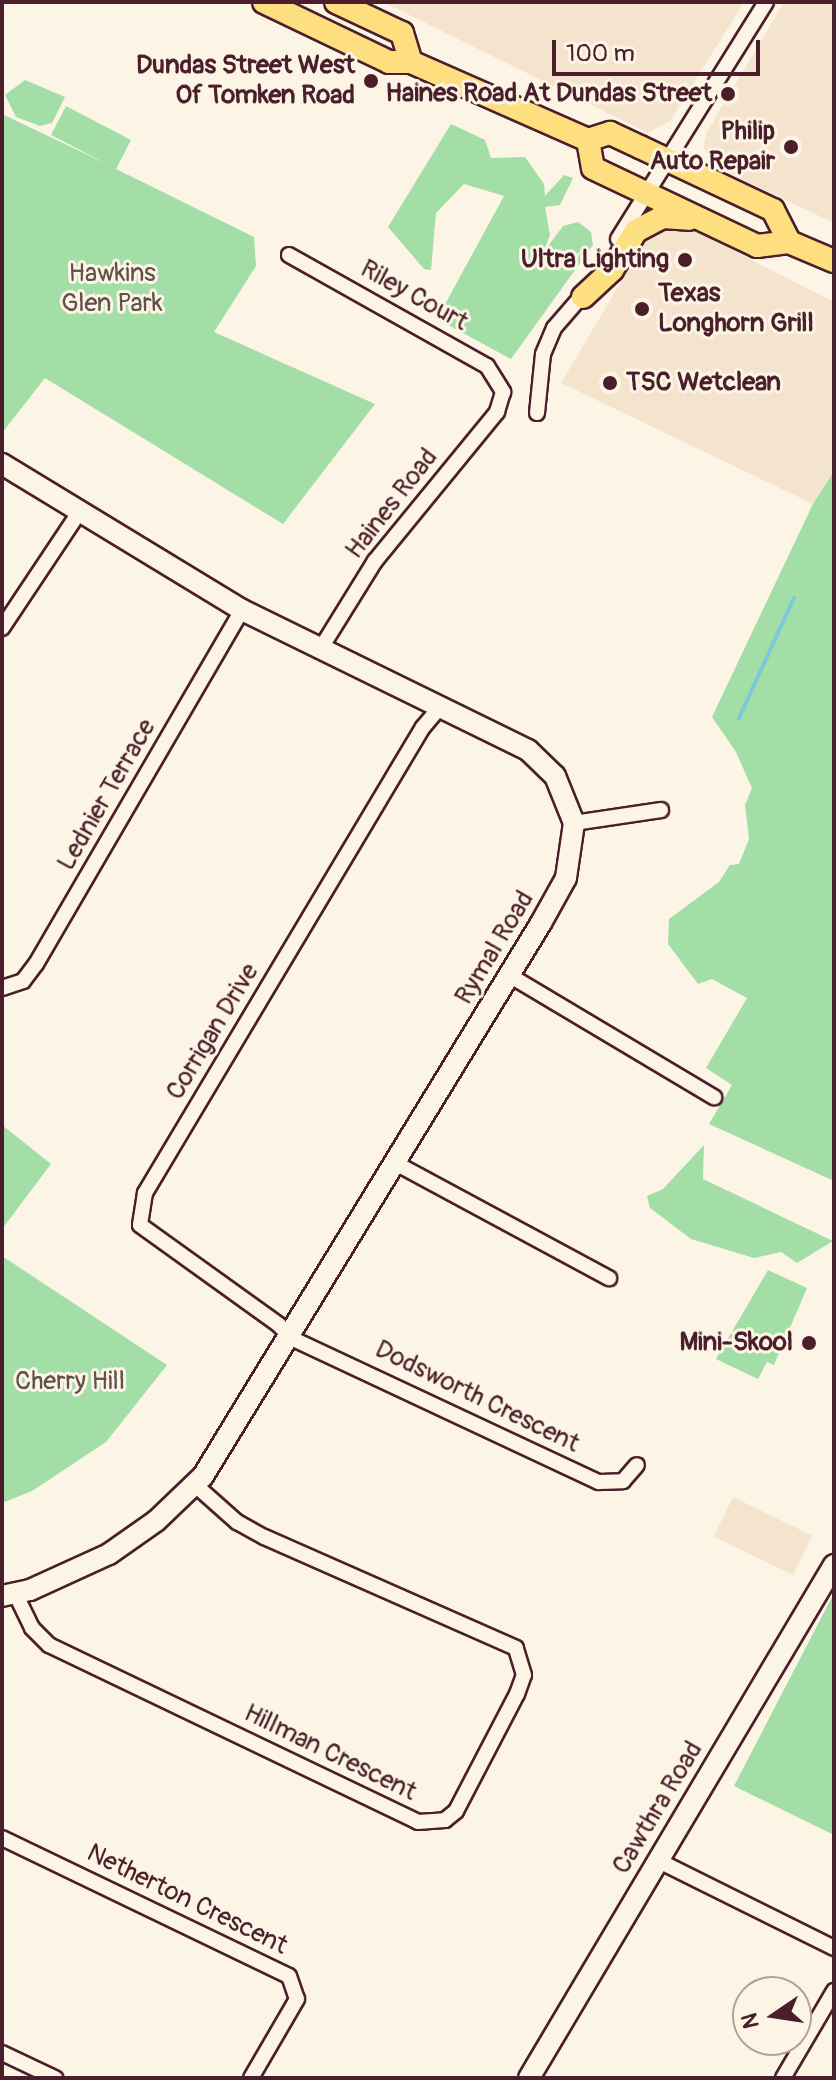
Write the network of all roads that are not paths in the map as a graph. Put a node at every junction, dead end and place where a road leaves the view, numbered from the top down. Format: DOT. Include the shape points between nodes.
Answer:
graph roads {
  1 [pos="264,2"];
  2 [pos="336,2"];
  3 [pos="766,2"];
  4 [pos="411,62"];
  5 [pos="588,140"];
  6 [pos="668,160"];
  7 [pos="647,193"];
  8 [pos="718,227"];
  9 [pos="789,242"];
  10 [pos="289,255"];
  11 [pos="834,261"];
  12 [pos="583,297"];
  13 [pos="503,392"];
  14 [pos="537,413"];
  15 [pos="2,464"];
  16 [pos="80,511"];
  17 [pos="242,610"];
  18 [pos="2,628"];
  19 [pos="321,648"];
  20 [pos="440,707"];
  21 [pos="661,810"];
  22 [pos="574,823"];
  23 [pos="509,975"];
  24 [pos="2,988"];
  25 [pos="714,1097"];
  26 [pos="397,1164"];
  27 [pos="609,1278"];
  28 [pos="291,1338"];
  29 [pos="637,1465"];
  30 [pos="194,1484"];
  31 [pos="834,1565"];
  32 [pos="9,1596"];
  33 [pos="2,1838"];
  34 [pos="657,1860"];
  35 [pos="834,1948"];
  36 [pos="834,1991"];
  37 [pos="2,2053"];
  38 [pos="55,2078"];
  39 [pos="251,2078"];
  40 [pos="529,2078"];
  41 [pos="783,2078"];
  1 -- 4 [label="main road" via="389,62"];
  2 -- 4 [label="main road" via="402,33"];
  3 -- 6 [label="street"];
  4 -- 5 [label="main road"];
  5 -- 6 [label="main road" via="610,133"];
  5 -- 7 [label="main road" via="593,168"];
  6 -- 7 [label="street"];
  6 -- 9 [label="main road" via="773,210"];
  7 -- 8 [label="main road"];
  7 -- 12 [label="street"];
  8 -- 9 [label="main road" via="757,246"];
  8 -- 12 [label="main road" via="672,216 646,224 612,270"];
  9 -- 11 [label="main road"];
  10 -- 13 [label="street, Riley Court" via="487,366"];
  12 -- 14 [label="street" via="554,328 543,354"];
  13 -- 19 [label="street, Haines Road" via="497,412 382,550"];
  15 -- 16 [label="street, Rymal Road"];
  16 -- 17 [label="street, Rymal Road"];
  16 -- 18 [label="street"];
  17 -- 19 [label="street, Rymal Road"];
  17 -- 24 [label="street, Lednier Terrace" via="36,964 23,981"];
  19 -- 20 [label="street, Rymal Road"];
  20 -- 22 [label="street, Rymal Road" via="542,761 564,792"];
  20 -- 28 [label="street, Corrigan Drive" via="423,727 163,1162 138,1214 140,1225 154,1240"];
  21 -- 22 [label="street"];
  22 -- 23 [label="street, Rymal Road" via="566,878"];
  23 -- 25 [label="street"];
  23 -- 26 [label="street, Rymal Road"];
  26 -- 27 [label="street"];
  26 -- 28 [label="street, Rymal Road"];
  28 -- 29 [label="street, Dodsworth Crescent" via="599,1482 623,1481"];
  28 -- 30 [label="street, Rymal Road"];
  30 -- 32 [label="street, Rymal Road" via="109,1554"];
  30 -- 32 [label="street, Hillman Crescent" via="237,1522 264,1537 516,1648 524,1675 517,1694 456,1811 445,1820 418,1822 49,1645"];
  31 -- 34 [label="street, Cawthra Road"];
  33 -- 39 [label="street, Netherton Crescent" via="289,1976 297,1999"];
  34 -- 35 [label="street"];
  34 -- 40 [label="street, Cawthra Road"];
  36 -- 41 [label="street"];
  37 -- 38 [label="street"];
}
